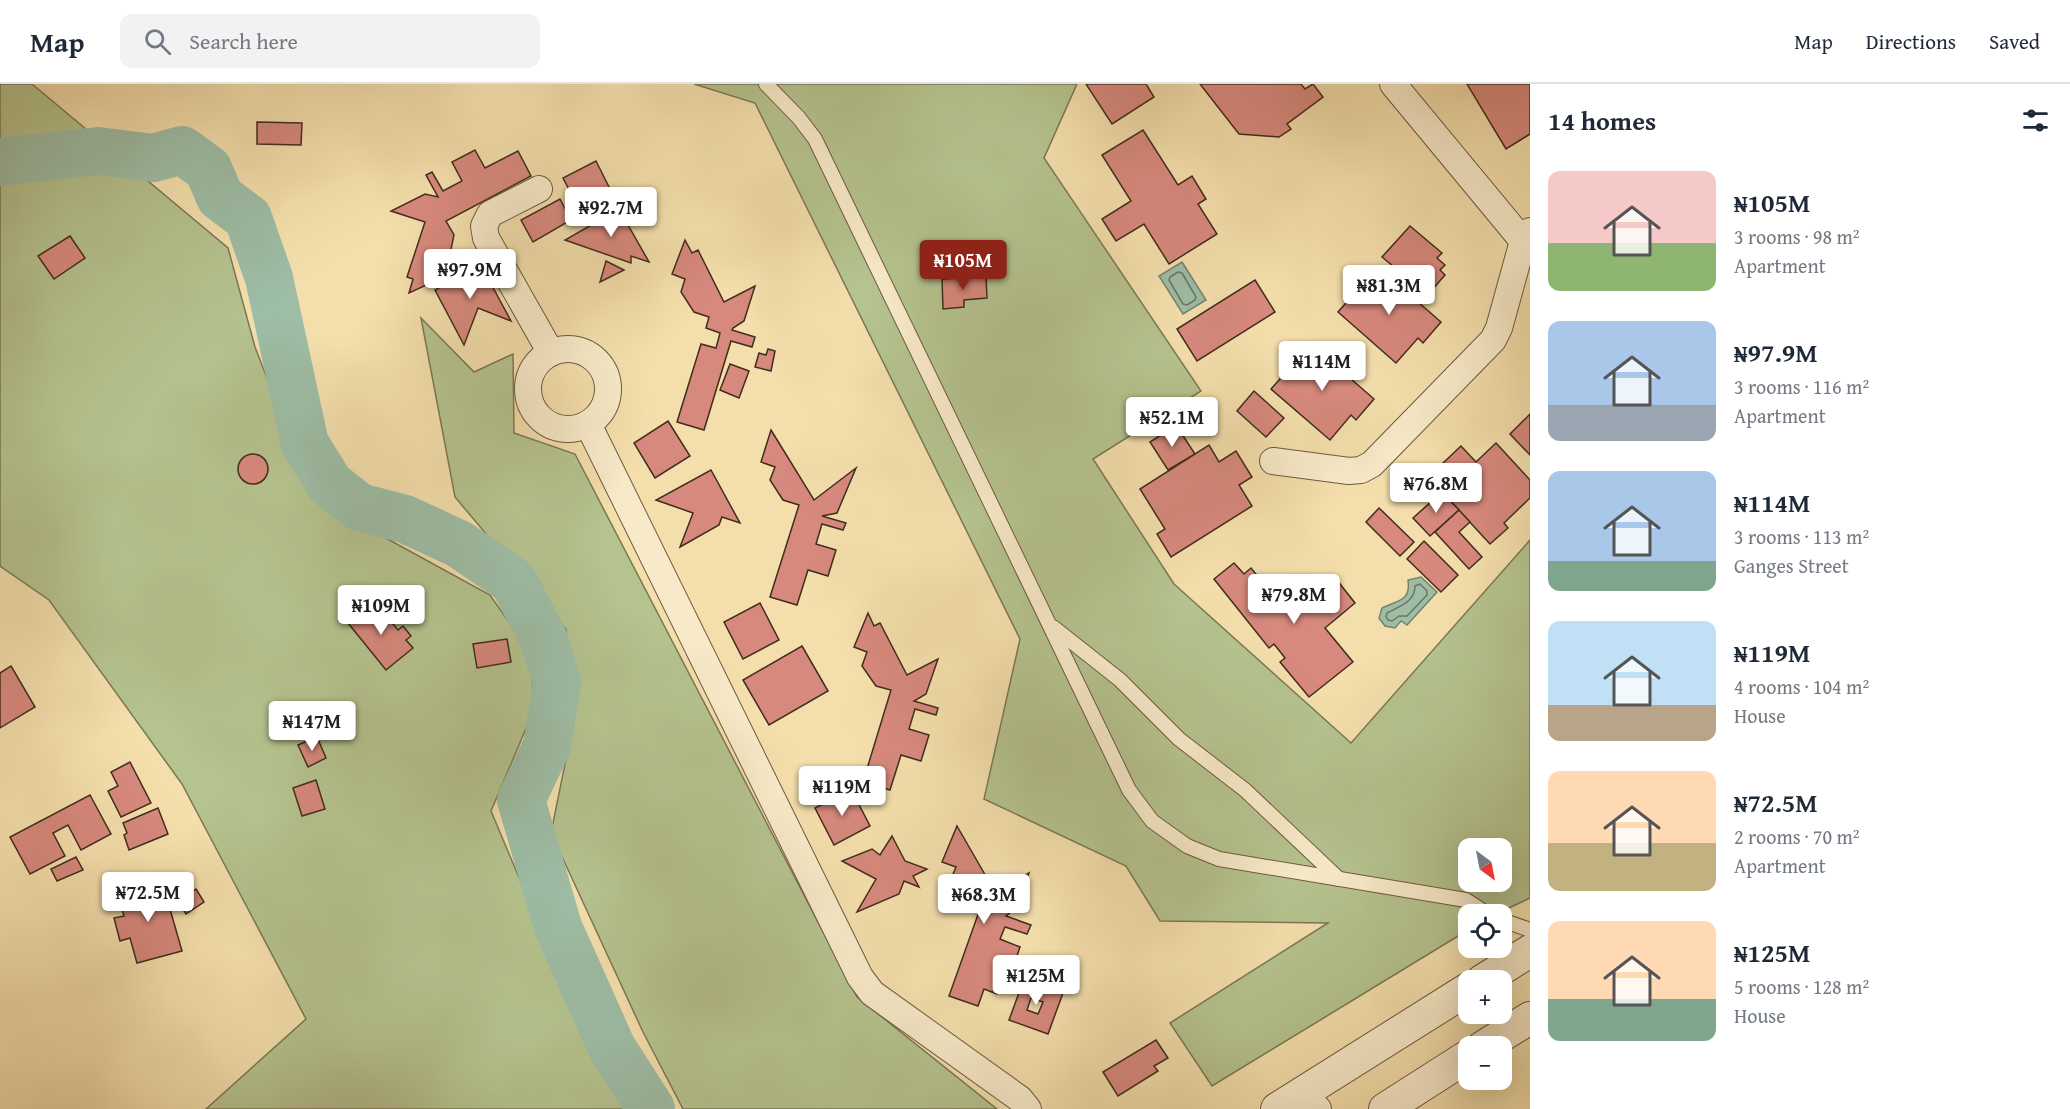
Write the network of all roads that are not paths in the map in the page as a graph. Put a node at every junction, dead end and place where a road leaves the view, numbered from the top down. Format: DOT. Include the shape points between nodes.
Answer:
graph roads {
  1 [pos="766,84"];
  2 [pos="1393,84"];
  3 [pos="539,189"];
  4 [pos="1526,236"];
  5 [pos="551,354"];
  6 [pos="588,424"];
  7 [pos="1274,461"];
  8 [pos="1049,625"];
  9 [pos="1339,879"];
  10 [pos="1472,904"];
  11 [pos="1512,924"];
  12 [pos="1530,930"];
  13 [pos="1530,951"];
  14 [pos="1500,970"];
  15 [pos="1458,996"];
  16 [pos="1530,1018"];
  17 [pos="1501,1036"];
  18 [pos="1458,1062"];
  19 [pos="1299,1104"];
  20 [pos="1028,1109"];
  21 [pos="1385,1109"];
  1 -- 8 [label="lane" via="815,139"];
  2 -- 4 [label="street"];
  3 -- 5 [label="street" via="490,214 484,226 486,238"];
  4 -- 7 [label="street" via="1493,340 1372,464 1349,471"];
  5 -- 6 [label="street" via="578,350 600,365 608,391 598,416"];
  5 -- 6 [label="street" via="532,371 528,383 532,408 545,422 563,429"];
  6 -- 20 [label="street" via="860,977 872,993 1020,1099"];
  8 -- 9 [label="lane" via="1120,680 1179,739 1245,790"];
  8 -- 9 [label="lane" via="1129,790 1152,821 1187,846 1219,859"];
  9 -- 10 [label="lane"];
  11 -- 12 [label="lane"];
  13 -- 14 [label="street"];
  15 -- 19 [label="street"];
  16 -- 17 [label="street"];
  18 -- 21 [label="street"];
}
